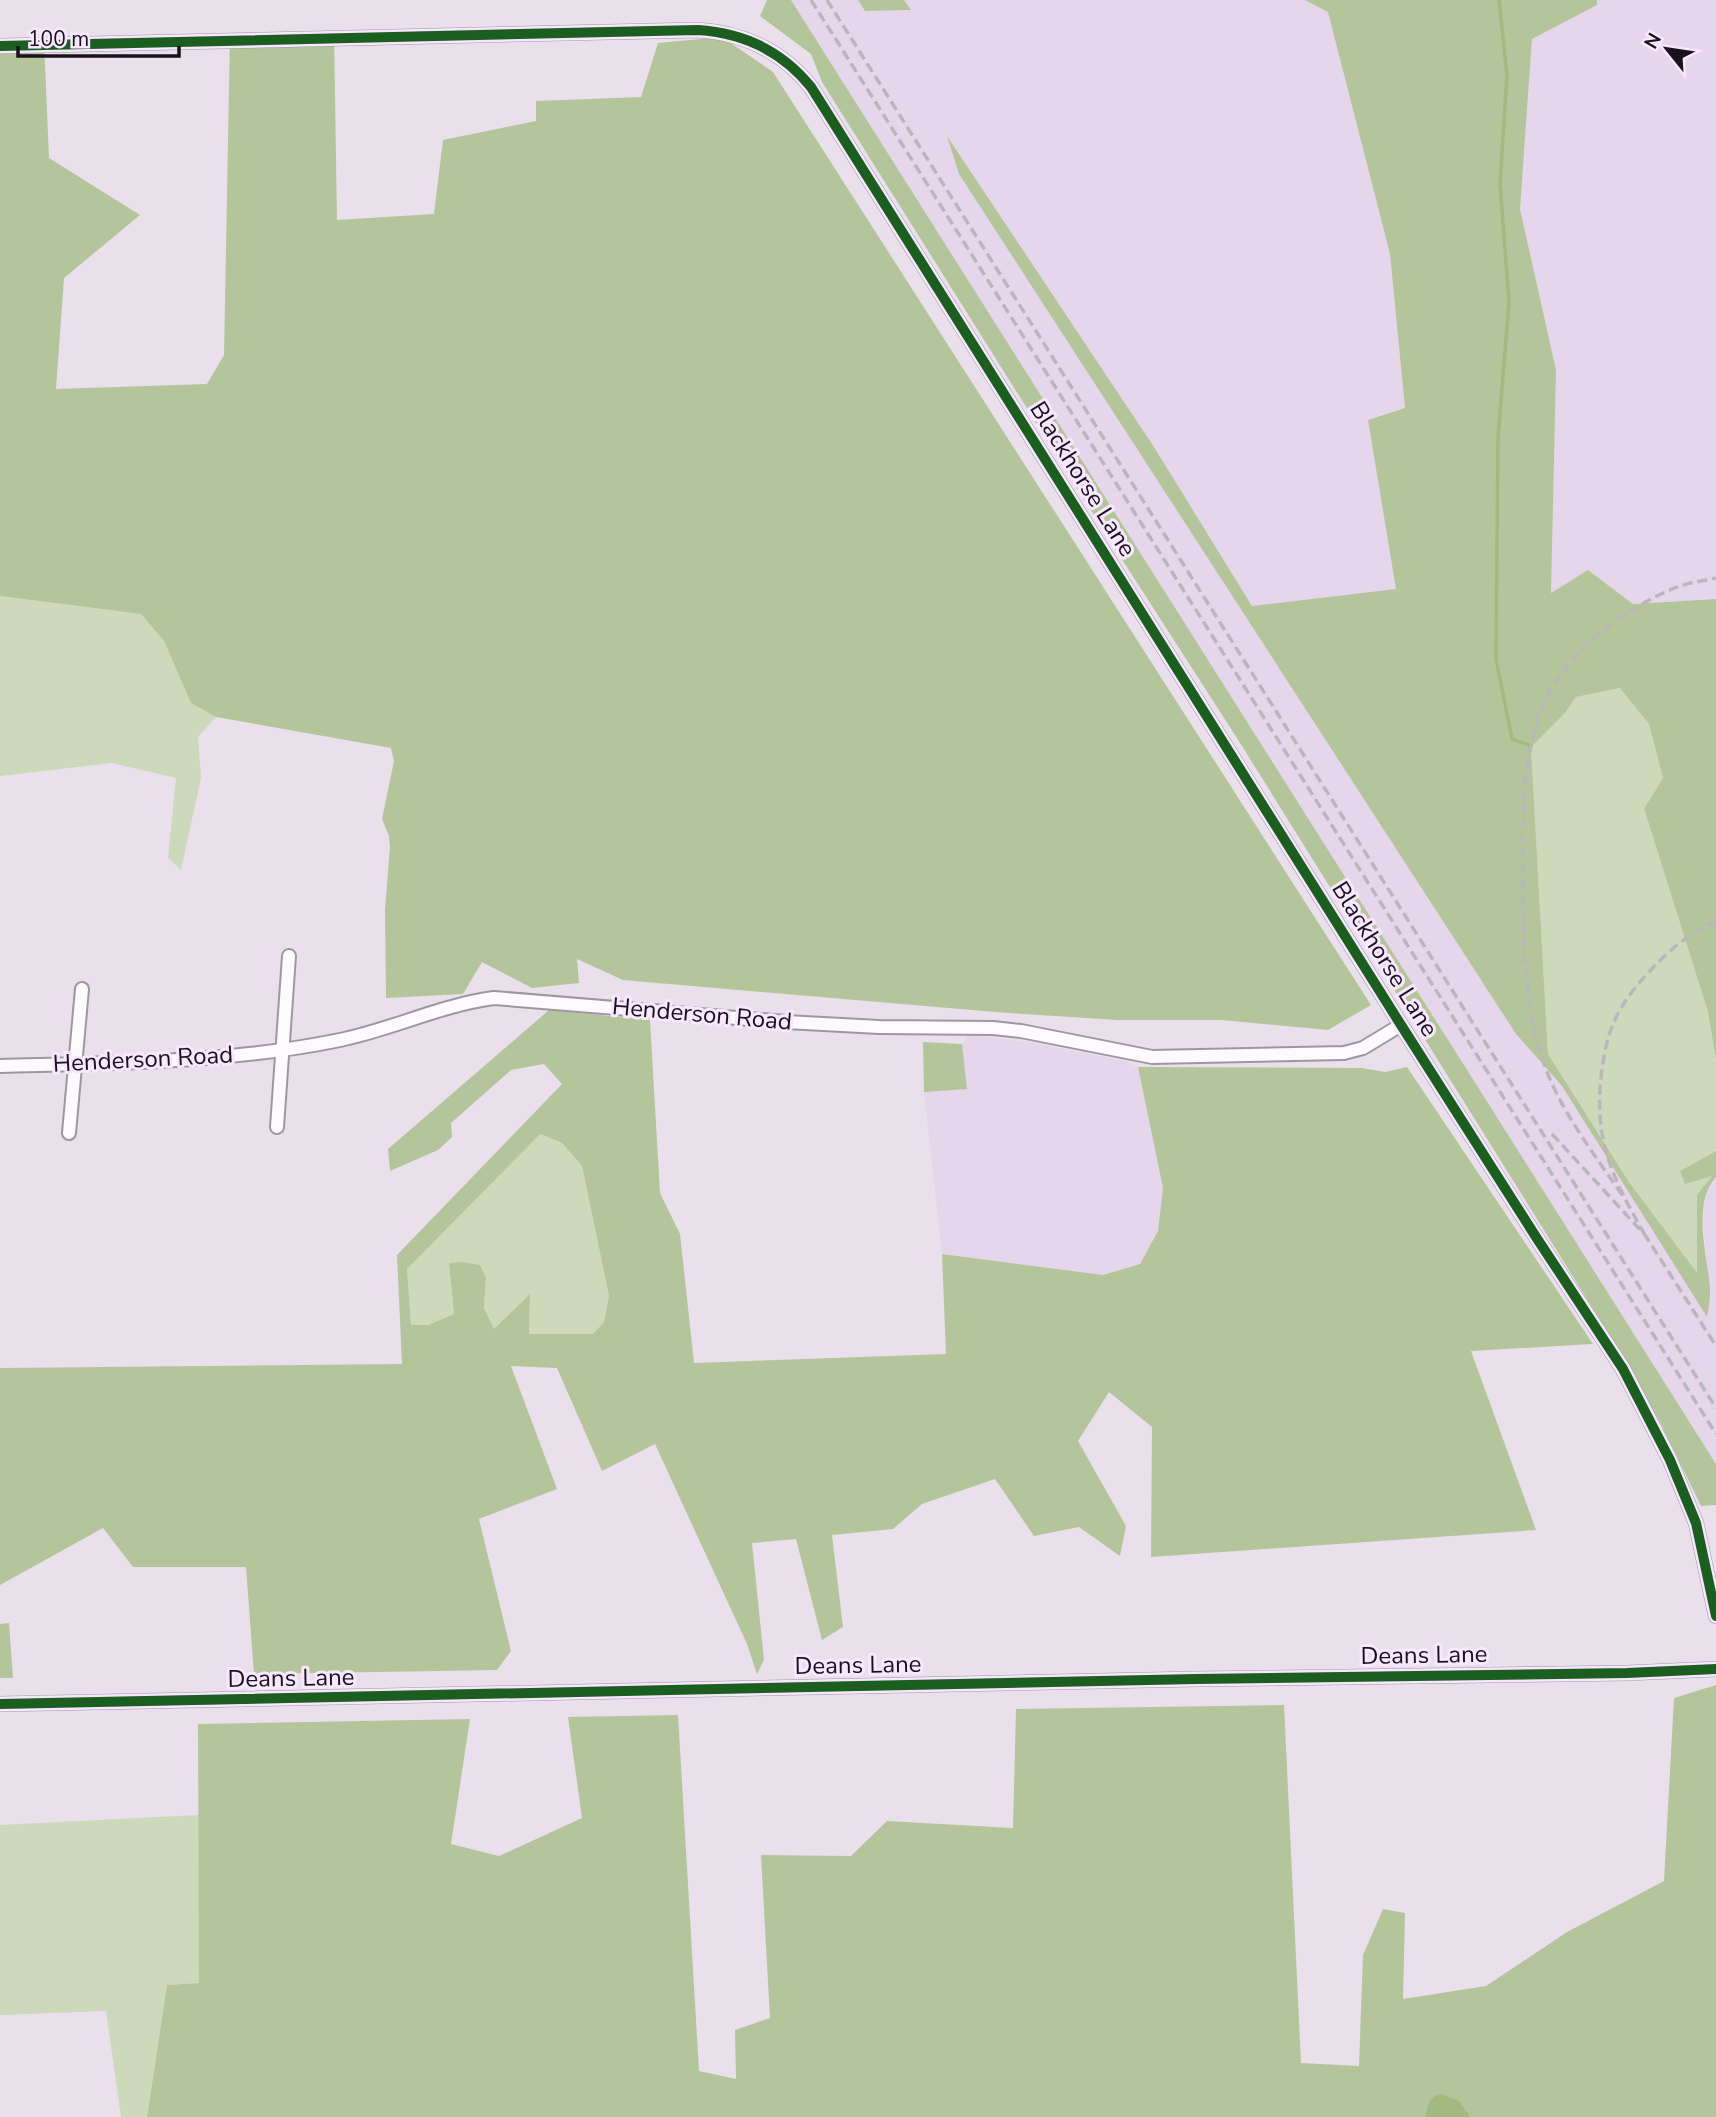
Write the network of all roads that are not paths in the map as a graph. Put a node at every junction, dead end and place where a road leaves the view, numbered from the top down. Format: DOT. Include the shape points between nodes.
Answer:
graph roads {
  1 [pos="0,46"];
  2 [pos="289,956"];
  3 [pos="82,989"];
  4 [pos="1401,1025"];
  5 [pos="283,1048"];
  6 [pos="74,1064"];
  7 [pos="0,1066"];
  8 [pos="276,1126"];
  9 [pos="69,1133"];
  10 [pos="1716,1616"];
  11 [pos="1716,1669"];
  12 [pos="0,1704"];
  1 -- 4 [label="street, Blackhorse Lane" via="698,30 743,38 783,59 811,88"];
  2 -- 5 [label="street"];
  3 -- 6 [label="street"];
  4 -- 5 [label="street, Henderson Road" via="1363,1048 1345,1053 1152,1057 993,1028 786,1022 495,998 461,1004 369,1034"];
  4 -- 10 [label="street, Blackhorse Lane" via="1623,1369 1696,1523"];
  5 -- 6 [label="street, Henderson Road" via="198,1060"];
  5 -- 8 [label="street"];
  6 -- 7 [label="street, Henderson Road"];
  6 -- 9 [label="street"];
  11 -- 12 [label="street, Deans Lane"];
}
